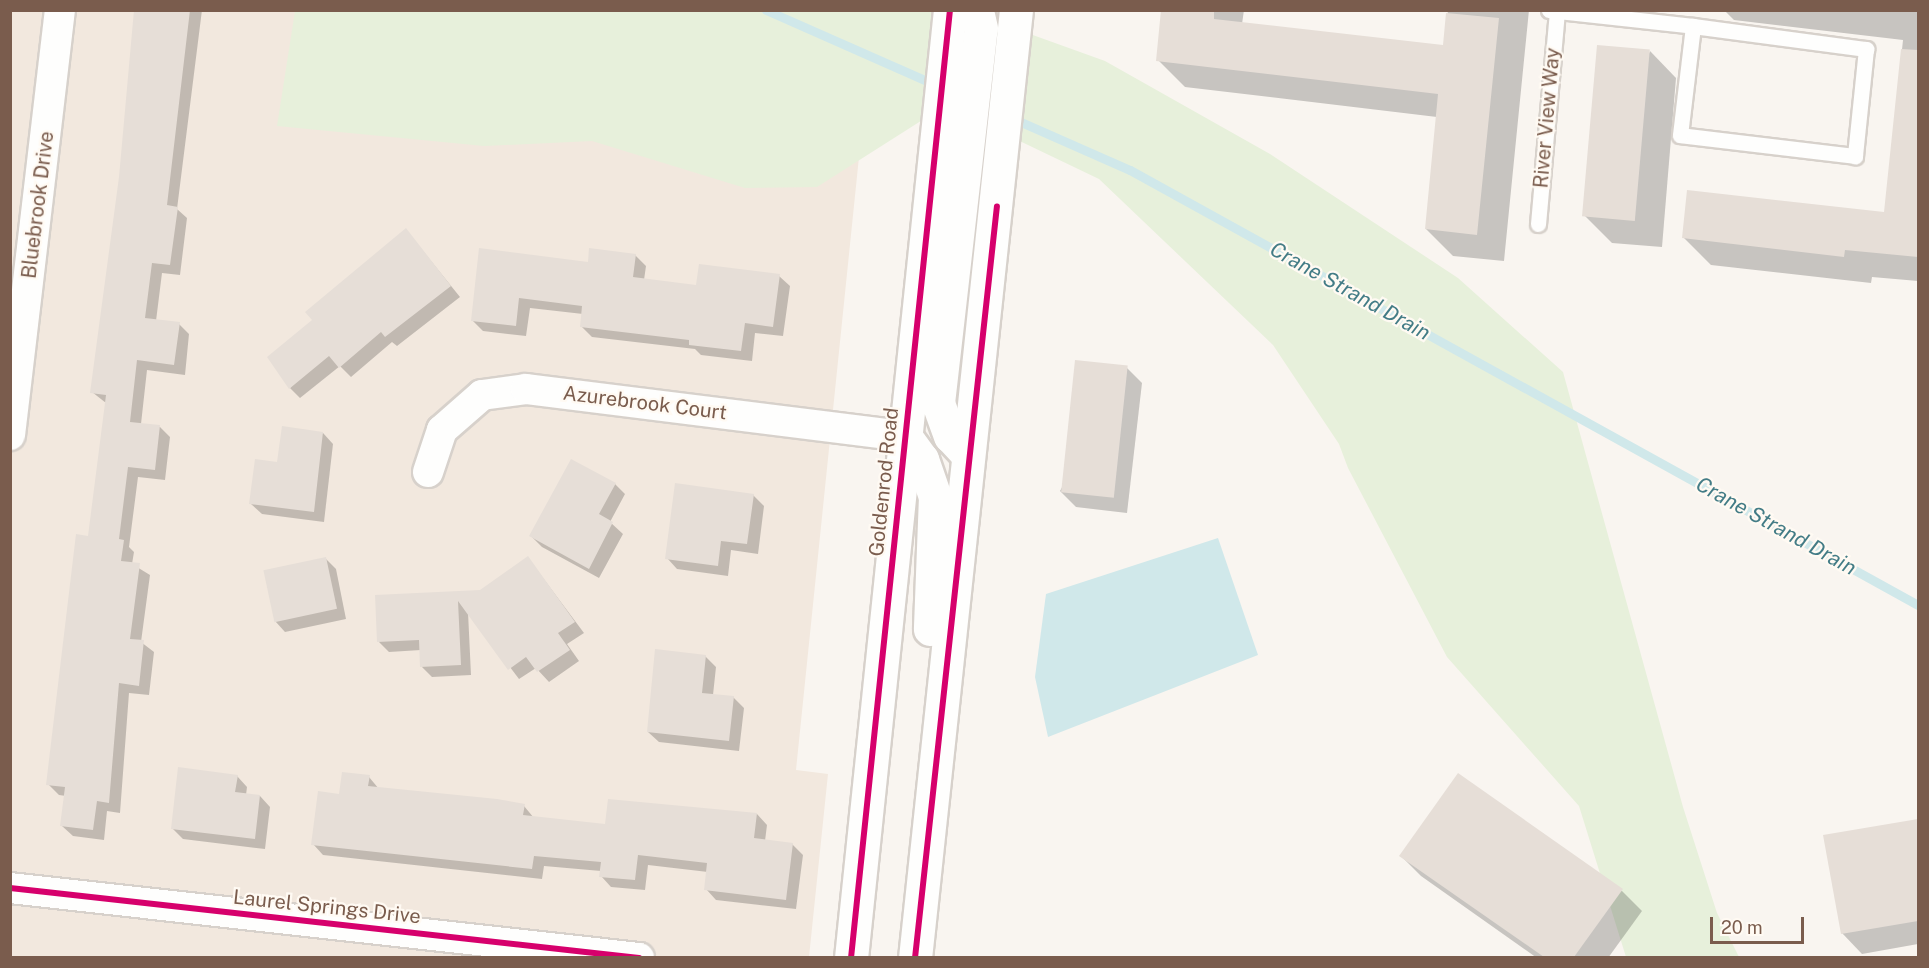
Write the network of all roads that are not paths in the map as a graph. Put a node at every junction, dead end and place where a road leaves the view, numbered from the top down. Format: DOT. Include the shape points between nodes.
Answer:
graph roads {
  1 [pos="60,10"];
  2 [pos="950,10"];
  3 [pos="977,10"];
  4 [pos="1016,10"];
  5 [pos="1553,11"];
  6 [pos="1693,26"];
  7 [pos="1538,224"];
  8 [pos="10,435"];
  9 [pos="905,436"];
  10 [pos="968,455"];
  11 [pos="428,472"];
  12 [pos="923,876"];
  13 [pos="10,888"];
  14 [pos="639,957"];
  15 [pos="851,957"];
  16 [pos="915,957"];
  1 -- 8 [label="street, Bluebrook Drive"];
  2 -- 9 [label="main road, Goldenrod Road"];
  3 -- 10 [label="main road" via="981,28 938,403 951,436"];
  4 -- 10 [label="main road"];
  5 -- 6 [label="lane"];
  5 -- 7 [label="lane, River View Way"];
  6 -- 6 [label="lane" via="1866,49 1855,156 1680,135"];
  9 -- 11 [label="street, Azurebrook Court" via="526,388 482,395 442,430"];
  9 -- 12 [label="main road" via="922,459 935,496"];
  9 -- 15 [label="main road, Goldenrod Road"];
  10 -- 12 [label="main road"];
  12 -- 16 [label="main road"];
  13 -- 14 [label="street, Laurel Springs Drive"];
}
